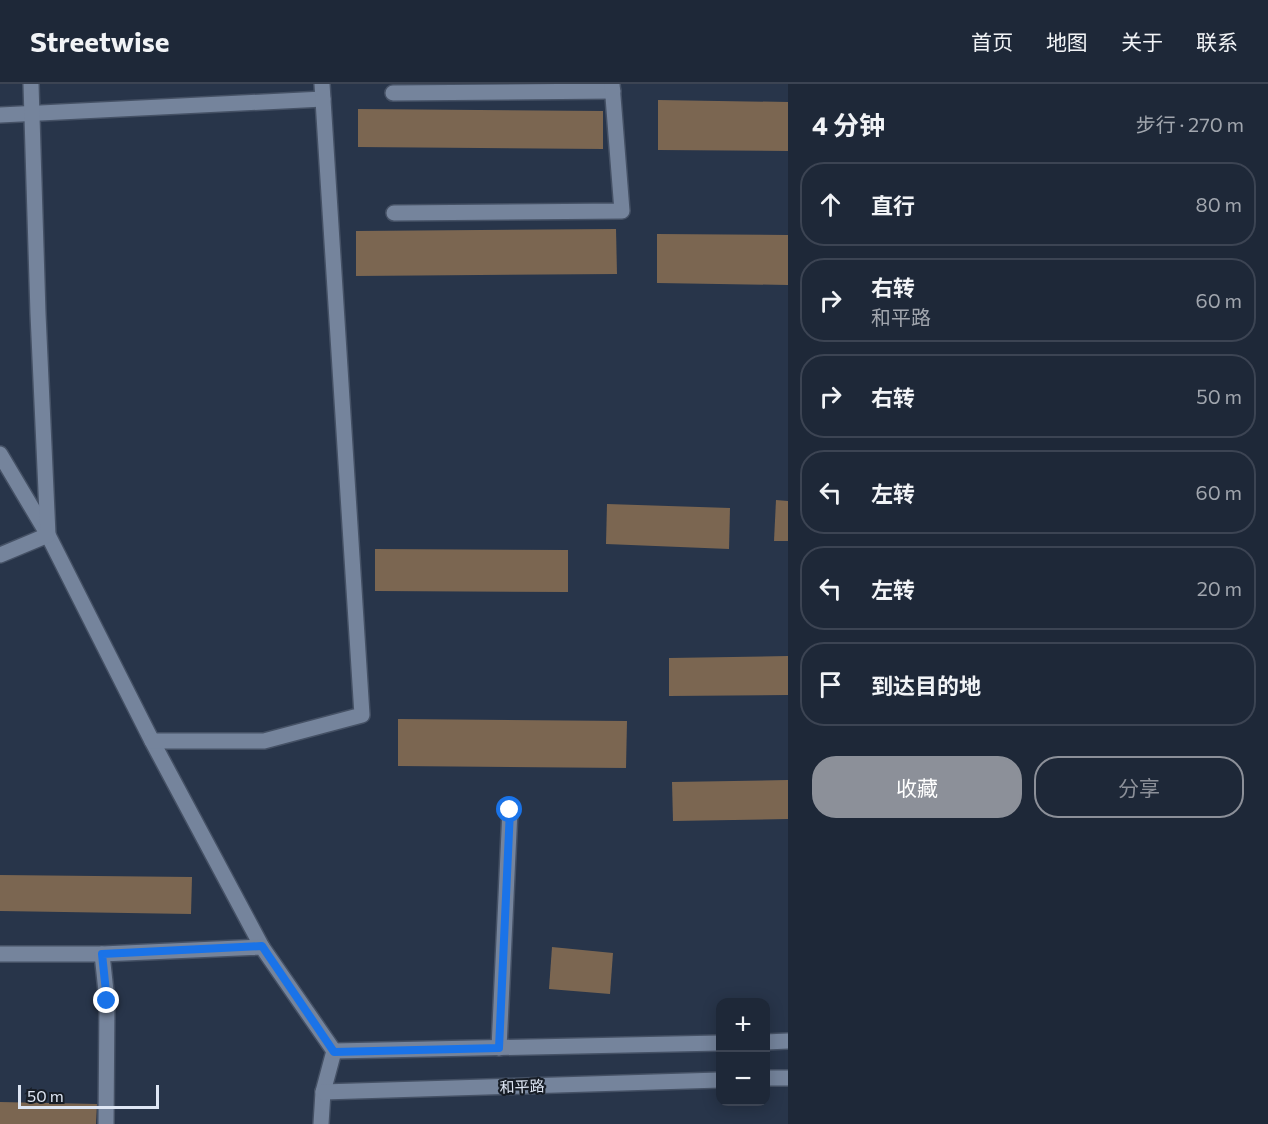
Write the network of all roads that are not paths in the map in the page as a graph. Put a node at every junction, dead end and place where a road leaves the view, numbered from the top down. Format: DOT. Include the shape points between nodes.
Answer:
graph roads {
  1 [pos="31,84"];
  2 [pos="612,87"];
  3 [pos="322,92"];
  4 [pos="393,93"];
  5 [pos="0,115"];
  6 [pos="32,115"];
  7 [pos="394,213"];
  8 [pos="0,454"];
  9 [pos="48,535"];
  10 [pos="0,555"];
  11 [pos="152,741"];
  12 [pos="510,810"];
  13 [pos="262,946"];
  14 [pos="0,954"];
  15 [pos="102,954"];
  16 [pos="788,1041"];
  17 [pos="770,1042"];
  18 [pos="716,1043"];
  19 [pos="499,1048"];
  20 [pos="334,1052"];
  21 [pos="770,1078"];
  22 [pos="788,1078"];
  23 [pos="716,1080"];
  24 [pos="323,1092"];
  25 [pos="106,1124"];
  26 [pos="321,1124"];
  1 -- 6 [label="street"];
  2 -- 4 [label="street"];
  2 -- 7 [label="street" via="622,211"];
  3 -- 6 [label="street"];
  3 -- 11 [label="street" via="362,715 264,741"];
  5 -- 6 [label="street"];
  6 -- 9 [label="street"];
  8 -- 9 [label="street"];
  9 -- 10 [label="street"];
  9 -- 11 [label="street"];
  11 -- 13 [label="street"];
  12 -- 19 [label="street"];
  13 -- 15 [label="street"];
  13 -- 20 [label="street"];
  14 -- 15 [label="street"];
  15 -- 25 [label="street" via="107,1001"];
  16 -- 17 [label="street"];
  18 -- 19 [label="street"];
  19 -- 20 [label="street"];
  20 -- 24 [label="street"];
  21 -- 22 [label="street"];
  23 -- 24 [label="street, 和平路"];
  24 -- 26 [label="street"];
}
